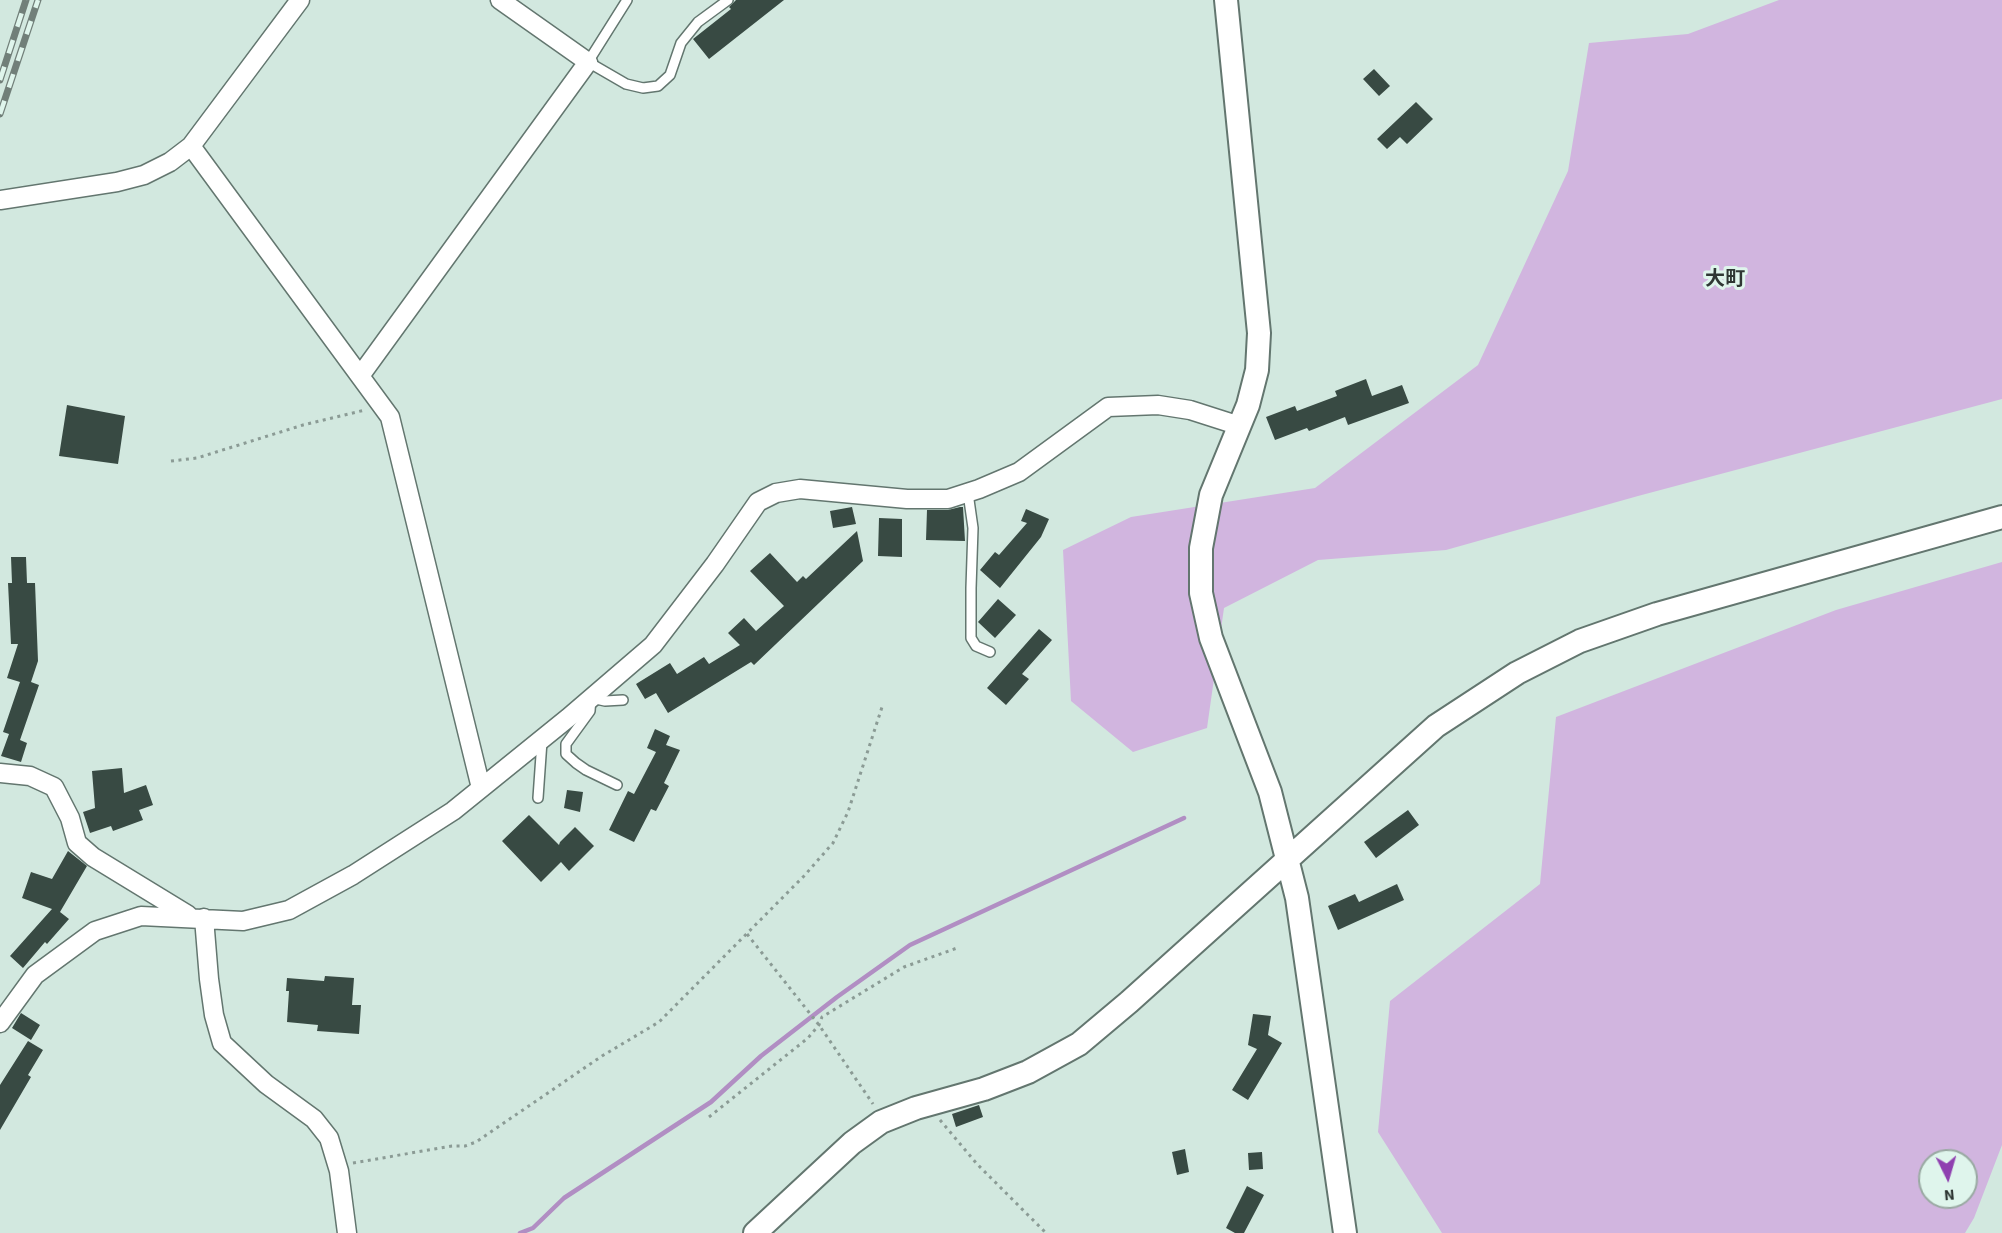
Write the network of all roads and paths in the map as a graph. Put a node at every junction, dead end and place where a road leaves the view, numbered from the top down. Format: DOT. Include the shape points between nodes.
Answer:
graph roads {
  1 [pos="300,0"];
  2 [pos="500,0"];
  3 [pos="627,0"];
  4 [pos="728,0"];
  5 [pos="1226,0"];
  6 [pos="588,63"];
  7 [pos="191,146"];
  8 [pos="0,200"];
  9 [pos="360,376"];
  10 [pos="382,406"];
  11 [pos="1240,426"];
  12 [pos="171,461"];
  13 [pos="968,492"];
  14 [pos="2002,518"];
  15 [pos="990,652"];
  16 [pos="591,698"];
  17 [pos="623,700"];
  18 [pos="883,704"];
  19 [pos="542,739"];
  20 [pos="0,773"];
  21 [pos="617,785"];
  22 [pos="481,788"];
  23 [pos="538,798"];
  24 [pos="1288,859"];
  25 [pos="198,917"];
  26 [pos="747,934"];
  27 [pos="957,948"];
  28 [pos="0,1023"];
  29 [pos="819,1025"];
  30 [pos="927,1105"];
  31 [pos="709,1117"];
  32 [pos="881,1122"];
  33 [pos="338,1165"];
  34 [pos="347,1233"];
  35 [pos="755,1233"];
  36 [pos="1046,1233"];
  37 [pos="1345,1233"];
  1 -- 7 [label="street"];
  2 -- 6 [label="street"];
  3 -- 6 [label="lane"];
  4 -- 6 [label="lane" via="698,22 681,43 670,75 658,86 627,84"];
  5 -- 11 [label="street" via="1259,333 1257,370"];
  6 -- 9 [label="street"];
  7 -- 8 [label="street" via="144,175"];
  7 -- 9 [label="street"];
  9 -- 10 [label="street"];
  10 -- 12 [label="path" via="303,424 197,458"];
  10 -- 22 [label="street" via="390,417"];
  11 -- 13 [label="street" via="1190,410 1158,405 1108,407 1018,472"];
  11 -- 24 [label="street" via="1211,495 1201,548 1201,593 1211,638 1270,792"];
  13 -- 15 [label="lane" via="973,528 971,638 976,646"];
  13 -- 16 [label="street" via="948,499 907,499 800,489 758,501 653,645"];
  14 -- 24 [label="street" via="1657,614 1580,641 1517,673 1436,726"];
  16 -- 17 [label="lane"];
  16 -- 19 [label="street"];
  16 -- 21 [label="lane" via="590,711 566,744 566,754 586,771"];
  18 -- 26 [label="path" via="848,812 833,843"];
  19 -- 22 [label="street"];
  19 -- 23 [label="lane"];
  20 -- 25 [label="street" via="30,776 54,787 70,818 77,843 93,858"];
  22 -- 25 [label="street" via="453,811 289,910 243,921"];
  24 -- 30 [label="street" via="1079,1044 1028,1072"];
  24 -- 37 [label="street" via="1297,897"];
  25 -- 28 [label="street" via="141,915 94,931 35,975"];
  25 -- 33 [label="street" via="222,1043 266,1084 314,1119 329,1138"];
  26 -- 29 [label="path"];
  26 -- 33 [label="path" via="659,1022 476,1142"];
  27 -- 29 [label="path" via="878,981 822,1017"];
  29 -- 31 [label="path"];
  29 -- 32 [label="path" via="874,1105"];
  30 -- 32 [label="street"];
  30 -- 36 [label="path" via="977,1164"];
  32 -- 35 [label="street" via="852,1143"];
  33 -- 34 [label="street"];
}
